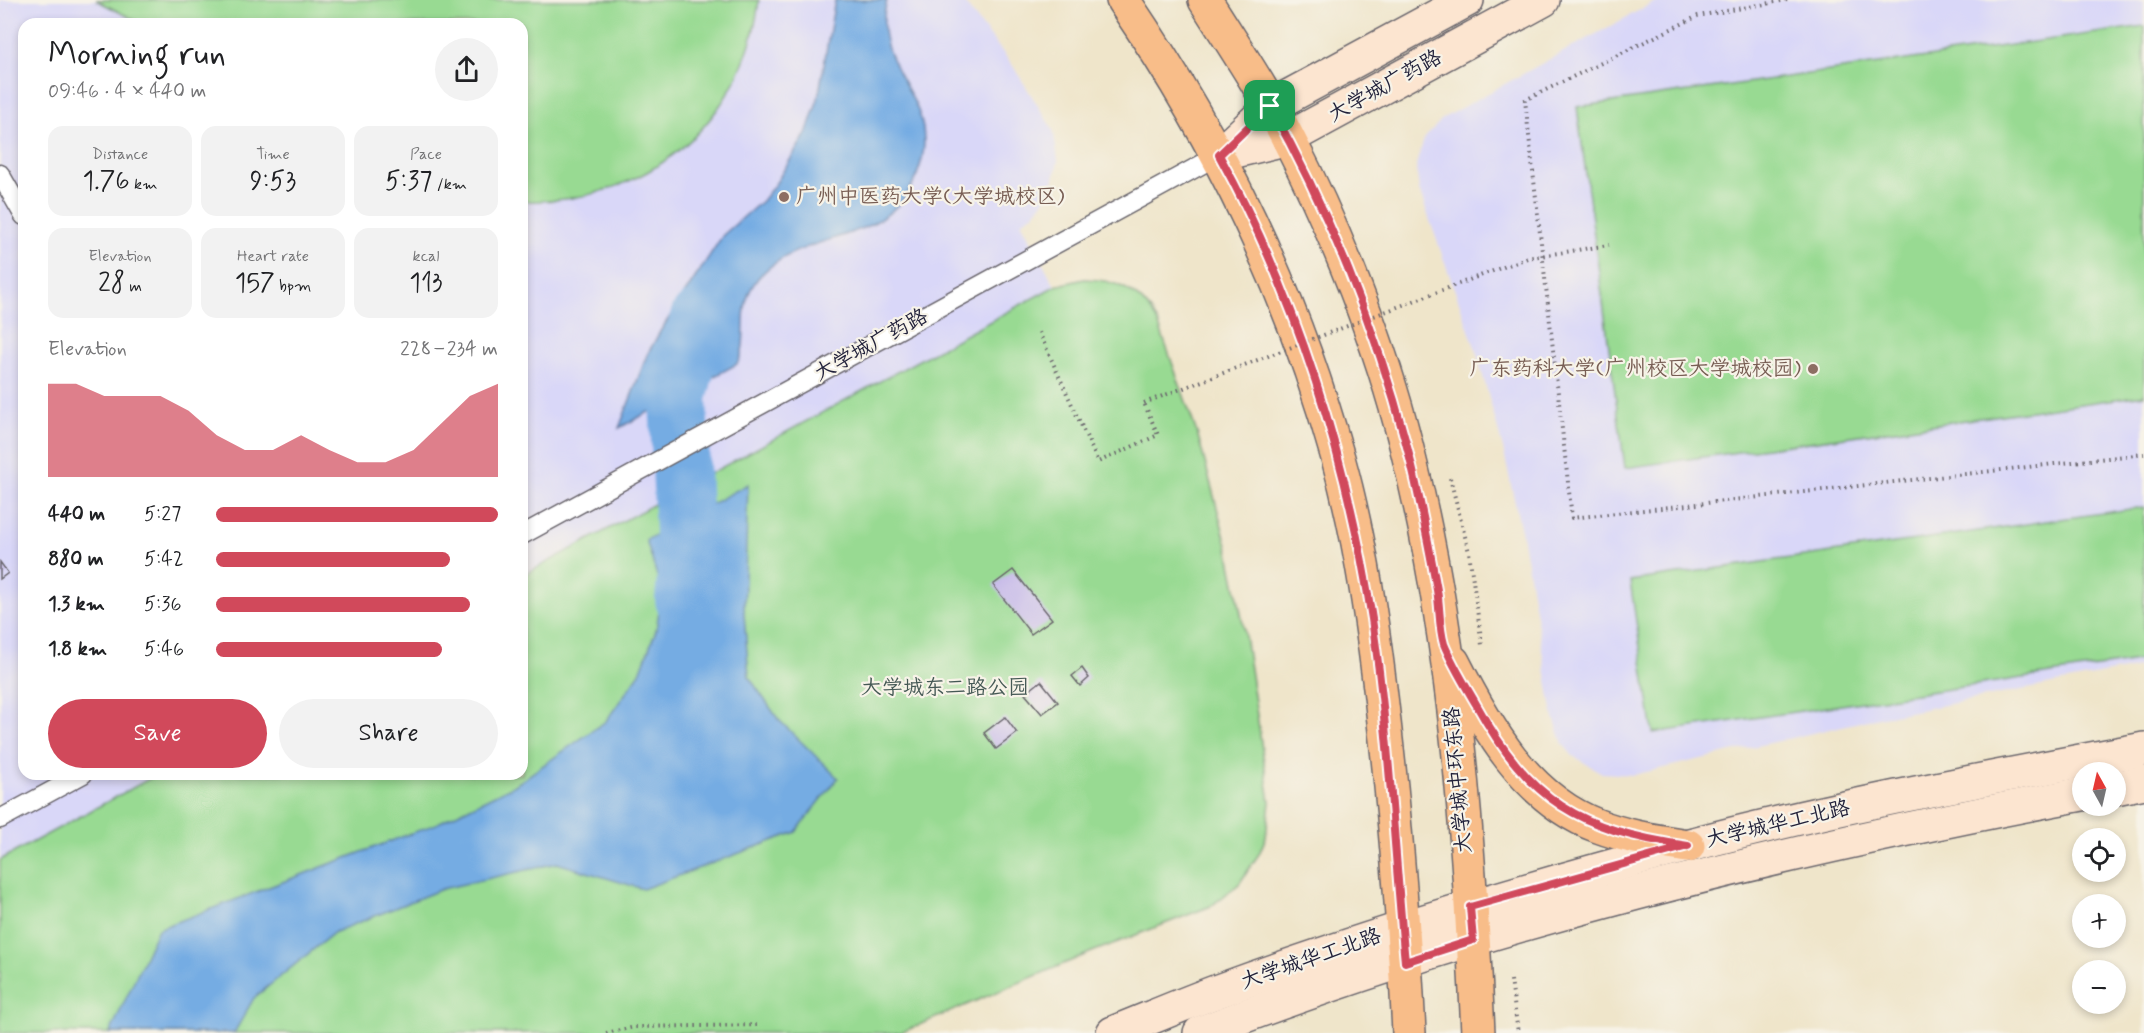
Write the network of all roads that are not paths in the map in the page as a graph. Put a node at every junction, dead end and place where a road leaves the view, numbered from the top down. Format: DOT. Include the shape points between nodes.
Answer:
graph roads {
  1 [pos="1123,0"];
  2 [pos="1205,0"];
  3 [pos="1467,0"];
  4 [pos="1543,0"];
  5 [pos="1270,106"];
  6 [pos="1289,138"];
  7 [pos="1219,155"];
  8 [pos="0,174"];
  9 [pos="18,206"];
  10 [pos="528,532"];
  11 [pos="1444,642"];
  12 [pos="2144,749"];
  13 [pos="72,780"];
  14 [pos="2144,782"];
  15 [pos="2126,786"];
  16 [pos="2072,796"];
  17 [pos="0,819"];
  18 [pos="1688,846"];
  19 [pos="1470,907"];
  20 [pos="1403,928"];
  21 [pos="1473,940"];
  22 [pos="1405,962"];
  23 [pos="1113,1033"];
  24 [pos="1200,1033"];
  25 [pos="1409,1033"];
  26 [pos="1478,1033"];
  1 -- 7 [label="main road"];
  2 -- 5 [label="main road, 大学城中环东路"];
  3 -- 5 [label="main road, 大学城广药路"];
  4 -- 6 [label="main road, 大学城广药路"];
  5 -- 6 [label="main road, 大学城中环东路"];
  5 -- 7 [label="main road, 大学城广药路"];
  6 -- 7 [label="main road, 大学城广药路"];
  6 -- 11 [label="main road, 大学城中环东路" via="1347,271 1406,442"];
  7 -- 10 [label="lane, 大学城广药路"];
  7 -- 20 [label="main road" via="1290,313 1341,471 1372,620"];
  8 -- 9 [label="lane"];
  11 -- 18 [label="main road" via="1486,722 1512,761 1539,789 1569,812 1597,826"];
  11 -- 19 [label="main road, 大学城中环东路"];
  12 -- 18 [label="main road, 大学城华工北路" via="1841,809"];
  13 -- 17 [label="lane"];
  14 -- 15 [label="main road"];
  16 -- 21 [label="main road, 大学城华工北路" via="1772,858"];
  18 -- 19 [label="main road, 大学城华工北路"];
  19 -- 20 [label="main road, 大学城华工北路"];
  19 -- 21 [label="main road, 大学城中环东路"];
  20 -- 22 [label="main road"];
  20 -- 23 [label="main road, 大学城华工北路" via="1217,992"];
  21 -- 22 [label="main road, 大学城华工北路"];
  21 -- 26 [label="main road, 大学城中环东路"];
  22 -- 24 [label="main road, 大学城华工北路"];
  22 -- 25 [label="main road"];
}
